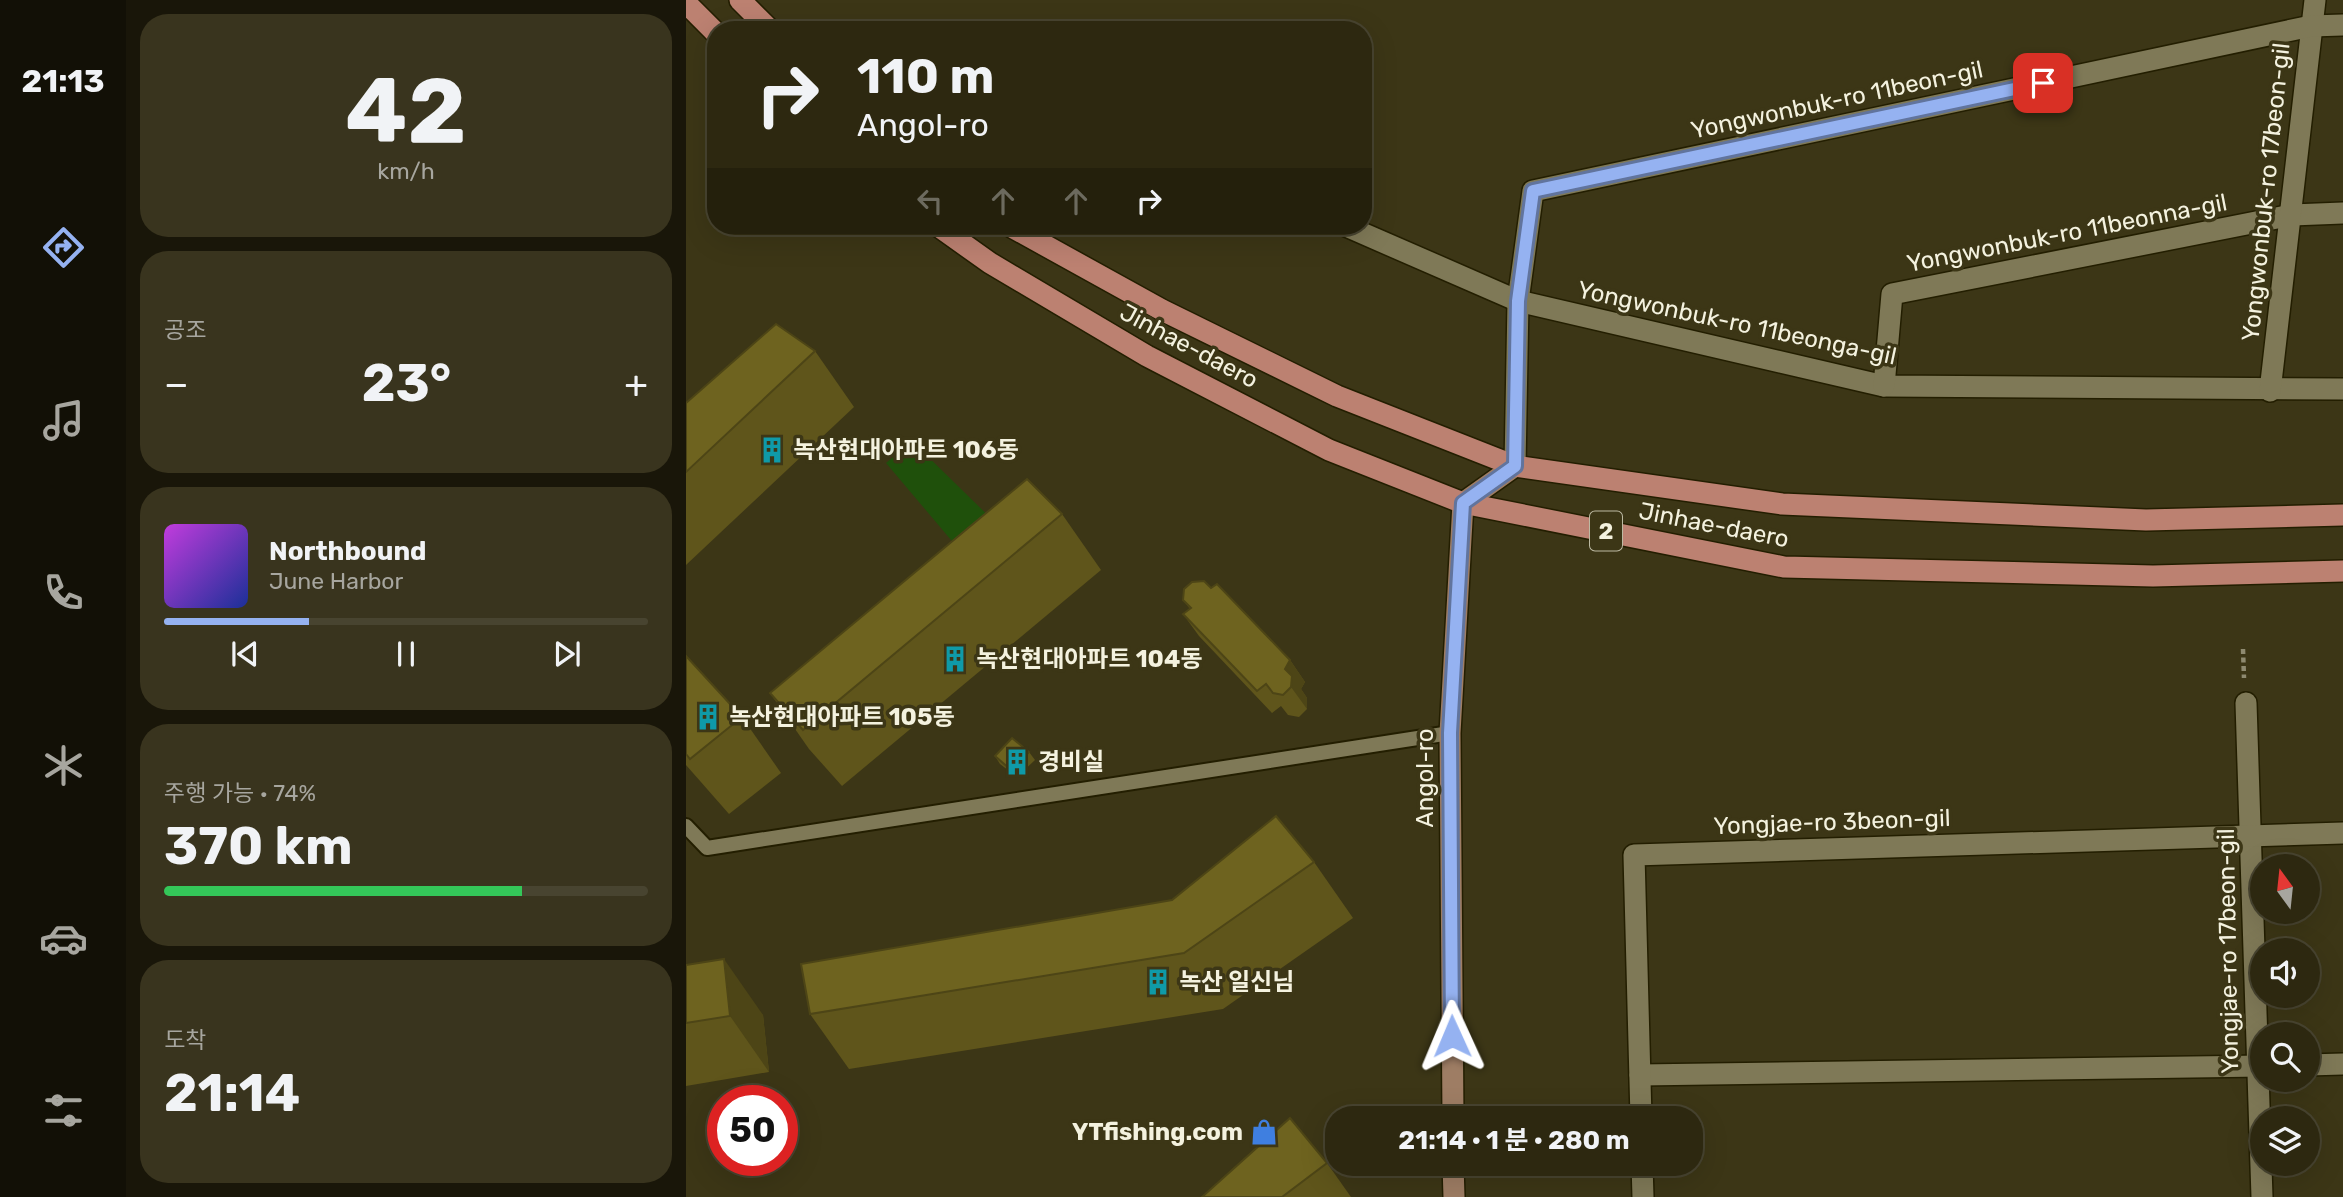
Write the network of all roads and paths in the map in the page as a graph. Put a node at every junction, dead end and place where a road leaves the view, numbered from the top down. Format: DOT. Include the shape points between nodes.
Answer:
graph roads {
  1 [pos="740,0"];
  2 [pos="2315,0"];
  3 [pos="686,2"];
  4 [pos="761,21"];
  5 [pos="707,24"];
  6 [pos="2343,25"];
  7 [pos="2311,26"];
  8 [pos="2343,213"];
  9 [pos="2292,215"];
  10 [pos="950,235"];
  11 [pos="1026,235"];
  12 [pos="1367,235"];
  13 [pos="1518,301"];
  14 [pos="1884,386"];
  15 [pos="2343,389"];
  16 [pos="2270,391"];
  17 [pos="1515,466"];
  18 [pos="1463,503"];
  19 [pos="2343,515"];
  20 [pos="2343,571"];
  21 [pos="2246,703"];
  22 [pos="1450,733"];
  23 [pos="686,826"];
  24 [pos="2343,833"];
  25 [pos="2252,834"];
  26 [pos="2258,1022"];
  27 [pos="2343,1064"];
  28 [pos="2320,1065"];
  29 [pos="2250,1066"];
  30 [pos="1640,1075"];
  31 [pos="2260,1092"];
  32 [pos="1453,1106"];
  33 [pos="1641,1106"];
  34 [pos="1453,1176"];
  35 [pos="1642,1176"];
  36 [pos="1454,1197"];
  37 [pos="1643,1197"];
  38 [pos="2262,1197"];
  1 -- 4 [label="main road"];
  2 -- 7 [label="street, Yongwonbuk-ro 17beon-gil"];
  3 -- 5 [label="main road"];
  6 -- 7 [label="street, Yongwonbuk-ro 11beon-gil"];
  7 -- 9 [label="street, Yongwonbuk-ro 17beon-gil"];
  7 -- 13 [label="street, Yongwonbuk-ro 11beon-gil" via="1533,191"];
  8 -- 9 [label="street, Yongwonbuk-ro 11beonna-gil"];
  9 -- 14 [label="street, Yongwonbuk-ro 11beonna-gil" via="1892,294"];
  9 -- 16 [label="street, Yongwonbuk-ro 17beon-gil"];
  10 -- 18 [label="main road, Jinhae-daero / 2" via="989,263 1147,356 1329,450"];
  11 -- 17 [label="main road, Jinhae-daero / 2" via="1162,310 1338,396"];
  12 -- 13 [label="street, Yongwonbuk-ro 11beonga-gil"];
  13 -- 14 [label="street, Yongwonbuk-ro 11beonga-gil"];
  13 -- 17 [label="street"];
  14 -- 16 [label="street, Yongwonbuk-ro 11beonga-gil"];
  15 -- 16 [label="street, Yongwonbuk-ro 11beonga-gil"];
  17 -- 18 [label="main road"];
  17 -- 19 [label="main road, Jinhae-daero / 2" via="1782,504 2146,520"];
  18 -- 20 [label="main road, Jinhae-daero / 2" via="1784,568 2153,576"];
  18 -- 22 [label="main road, Angol-ro"];
  21 -- 25 [label="street, Yongjae-ro 17beon-gil"];
  22 -- 23 [label="lane" via="707,848"];
  22 -- 32 [label="main road, Angol-ro"];
  24 -- 25 [label="street"];
  25 -- 26 [label="street, Yongjae-ro 17beon-gil"];
  25 -- 30 [label="street, Yongjae-ro 3beon-gil" via="1634,855"];
  27 -- 28 [label="street"];
  29 -- 30 [label="street"];
  30 -- 33 [label="street, Yongjae-ro 3beon-gil"];
  31 -- 38 [label="street, Yongjae-ro 17beon-gil"];
  34 -- 36 [label="main road"];
  35 -- 37 [label="street"];
}
